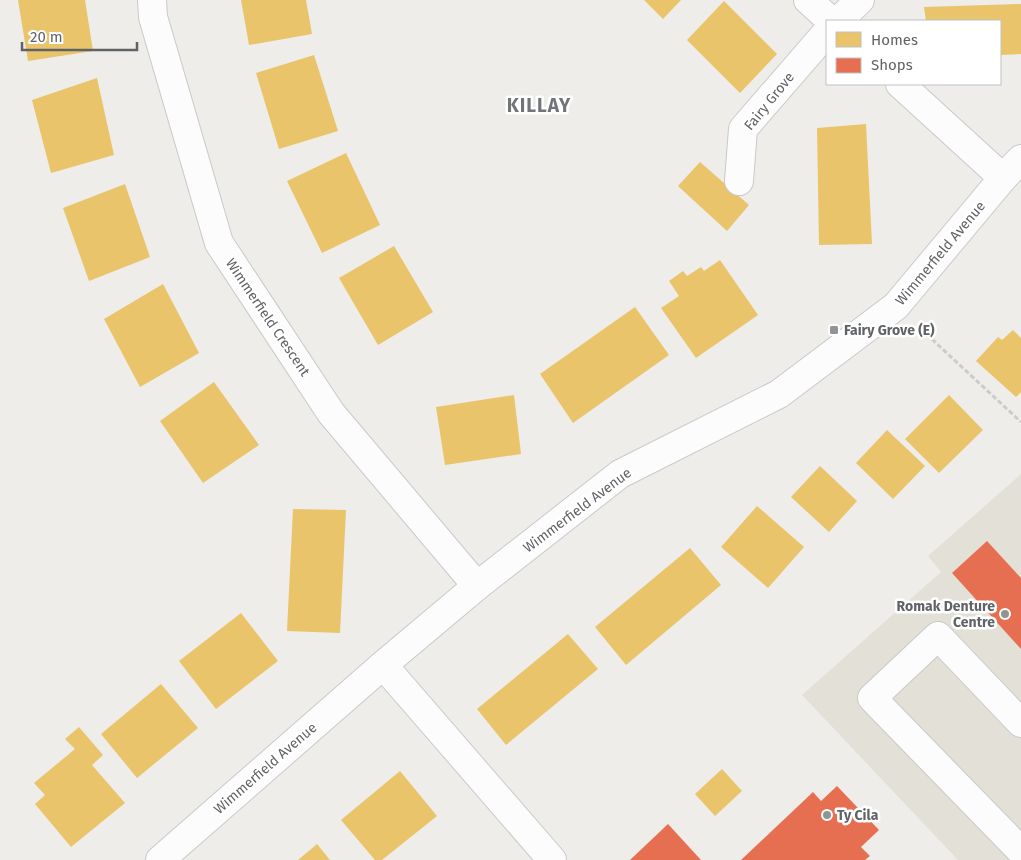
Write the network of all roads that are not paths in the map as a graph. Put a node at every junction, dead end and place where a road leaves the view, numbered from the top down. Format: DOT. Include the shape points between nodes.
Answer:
graph roads {
  1 [pos="152,0"];
  2 [pos="808,0"];
  3 [pos="860,0"];
  4 [pos="830,20"];
  5 [pos="839,20"];
  6 [pos="826,33"];
  7 [pos="901,85"];
  8 [pos="1012,168"];
  9 [pos="739,181"];
  10 [pos="477,586"];
  11 [pos="383,665"];
  12 [pos="1020,720"];
  13 [pos="1021,851"];
  14 [pos="160,860"];
  15 [pos="552,860"];
  1 -- 10 [label="street, Wimmerfield Crescent" via="153,17 219,243 331,413"];
  2 -- 4 [label="street"];
  3 -- 5 [label="street"];
  6 -- 9 [label="street, Fairy Grove" via="743,128"];
  7 -- 8 [label="street"];
  8 -- 10 [label="street, Wimmerfield Avenue" via="896,306 780,394 620,474"];
  10 -- 11 [label="street, Wimmerfield Avenue"];
  11 -- 14 [label="street, Wimmerfield Avenue"];
  11 -- 15 [label="street"];
  12 -- 13 [label="street" via="938,636 872,698"];
}
